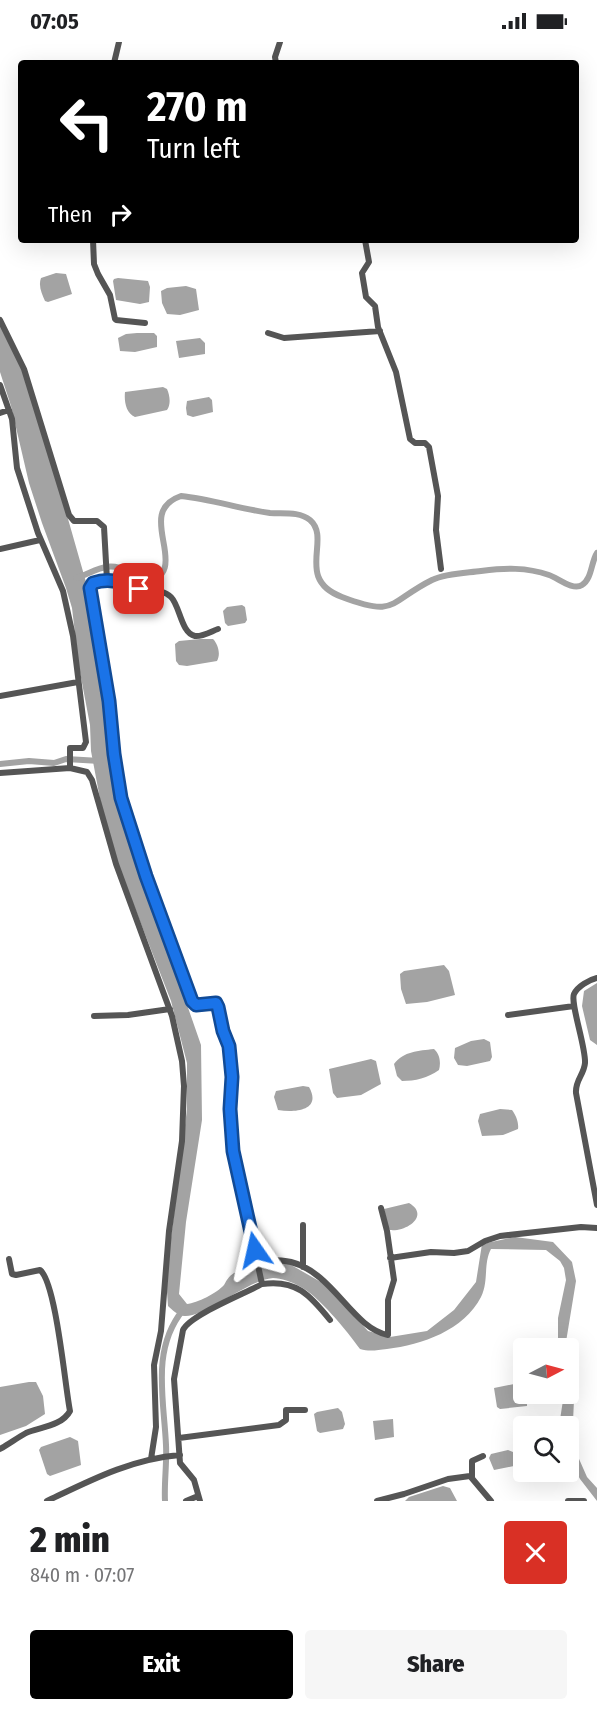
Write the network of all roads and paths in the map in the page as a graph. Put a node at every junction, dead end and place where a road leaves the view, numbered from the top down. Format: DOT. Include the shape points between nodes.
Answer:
graph roads {
  1 [pos="120,42"];
  2 [pos="280,42"];
  3 [pos="115,60"];
  4 [pos="276,60"];
  5 [pos="93,243"];
  6 [pos="366,243"];
  7 [pos="0,320"];
  8 [pos="145,323"];
  9 [pos="380,330"];
  10 [pos="268,333"];
  11 [pos="0,385"];
  12 [pos="9,410"];
  13 [pos="0,413"];
  14 [pos="40,540"];
  15 [pos="0,549"];
  16 [pos="441,569"];
  17 [pos="107,577"];
  18 [pos="218,629"];
  19 [pos="78,682"];
  20 [pos="0,696"];
  21 [pos="70,767"];
  22 [pos="0,773"];
  23 [pos="597,978"];
  24 [pos="574,1006"];
  25 [pos="170,1009"];
  26 [pos="508,1015"];
  27 [pos="94,1016"];
  28 [pos="597,1204"];
  29 [pos="381,1208"];
  30 [pos="303,1225"];
  31 [pos="597,1228"];
  32 [pos="390,1258"];
  33 [pos="9,1259"];
  34 [pos="258,1262"];
  35 [pos="303,1267"];
  36 [pos="262,1282"];
  37 [pos="330,1320"];
  38 [pos="305,1410"];
  39 [pos="179,1438"];
  40 [pos="0,1449"];
  41 [pos="178,1455"];
  42 [pos="483,1456"];
  43 [pos="152,1459"];
  44 [pos="472,1477"];
  45 [pos="199,1498"];
  46 [pos="47,1501"];
  47 [pos="186,1501"];
  48 [pos="377,1501"];
  49 [pos="491,1501"];
  50 [pos="568,1501"];
  51 [pos="584,1501"];
  1 -- 3 [label="street"];
  2 -- 4 [label="street"];
  5 -- 8 [label="street" via="94,264 110,295 115,319"];
  6 -- 9 [label="street" via="369,262 362,273 363,291 375,306"];
  7 -- 17 [label="street" via="24,369 69,515 74,521 103,524"];
  9 -- 10 [label="street" via="284,338"];
  9 -- 16 [label="street" via="396,372 410,439 429,447 438,496 436,530"];
  11 -- 12 [label="street"];
  12 -- 13 [label="street"];
  12 -- 14 [label="street" via="17,468"];
  14 -- 15 [label="street"];
  14 -- 19 [label="street" via="63,591"];
  17 -- 18 [label="street" via="173,598 187,631 194,636"];
  17 -- 34 [label="street" via="90,588 120,791 192,1001 196,1005 216,1003 219,1010 232,1064 233,1151"];
  19 -- 20 [label="street"];
  19 -- 21 [label="street" via="86,742 83,748 70,748"];
  21 -- 22 [label="street"];
  21 -- 25 [label="street" via="87,772 92,780 116,864"];
  23 -- 24 [label="street" via="574,994"];
  24 -- 26 [label="street"];
  24 -- 28 [label="street" via="585,1059 576,1093"];
  25 -- 27 [label="street"];
  25 -- 43 [label="street" via="182,1061 183,1123 154,1365 156,1427"];
  29 -- 32 [label="street"];
  30 -- 35 [label="street"];
  31 -- 32 [label="street" via="500,1236 468,1251"];
  32 -- 35 [label="street" via="394,1280 388,1300 388,1335 366,1324 332,1287"];
  33 -- 40 [label="street" via="12,1274 40,1270 47,1279 70,1411 58,1422 27,1433"];
  34 -- 35 [label="street" via="289,1261"];
  34 -- 36 [label="street"];
  36 -- 37 [label="street" via="298,1288"];
  36 -- 39 [label="street" via="186,1324 174,1379"];
  38 -- 39 [label="street" via="286,1410 286,1420 279,1425"];
  39 -- 41 [label="street"];
  41 -- 43 [label="street"];
  41 -- 45 [label="street" via="194,1480"];
  42 -- 44 [label="street" via="472,1461"];
  43 -- 46 [label="street" via="112,1470"];
  44 -- 48 [label="street" via="459,1476"];
  44 -- 49 [label="street"];
  45 -- 47 [label="street"];
  50 -- 51 [label="street"];
}
